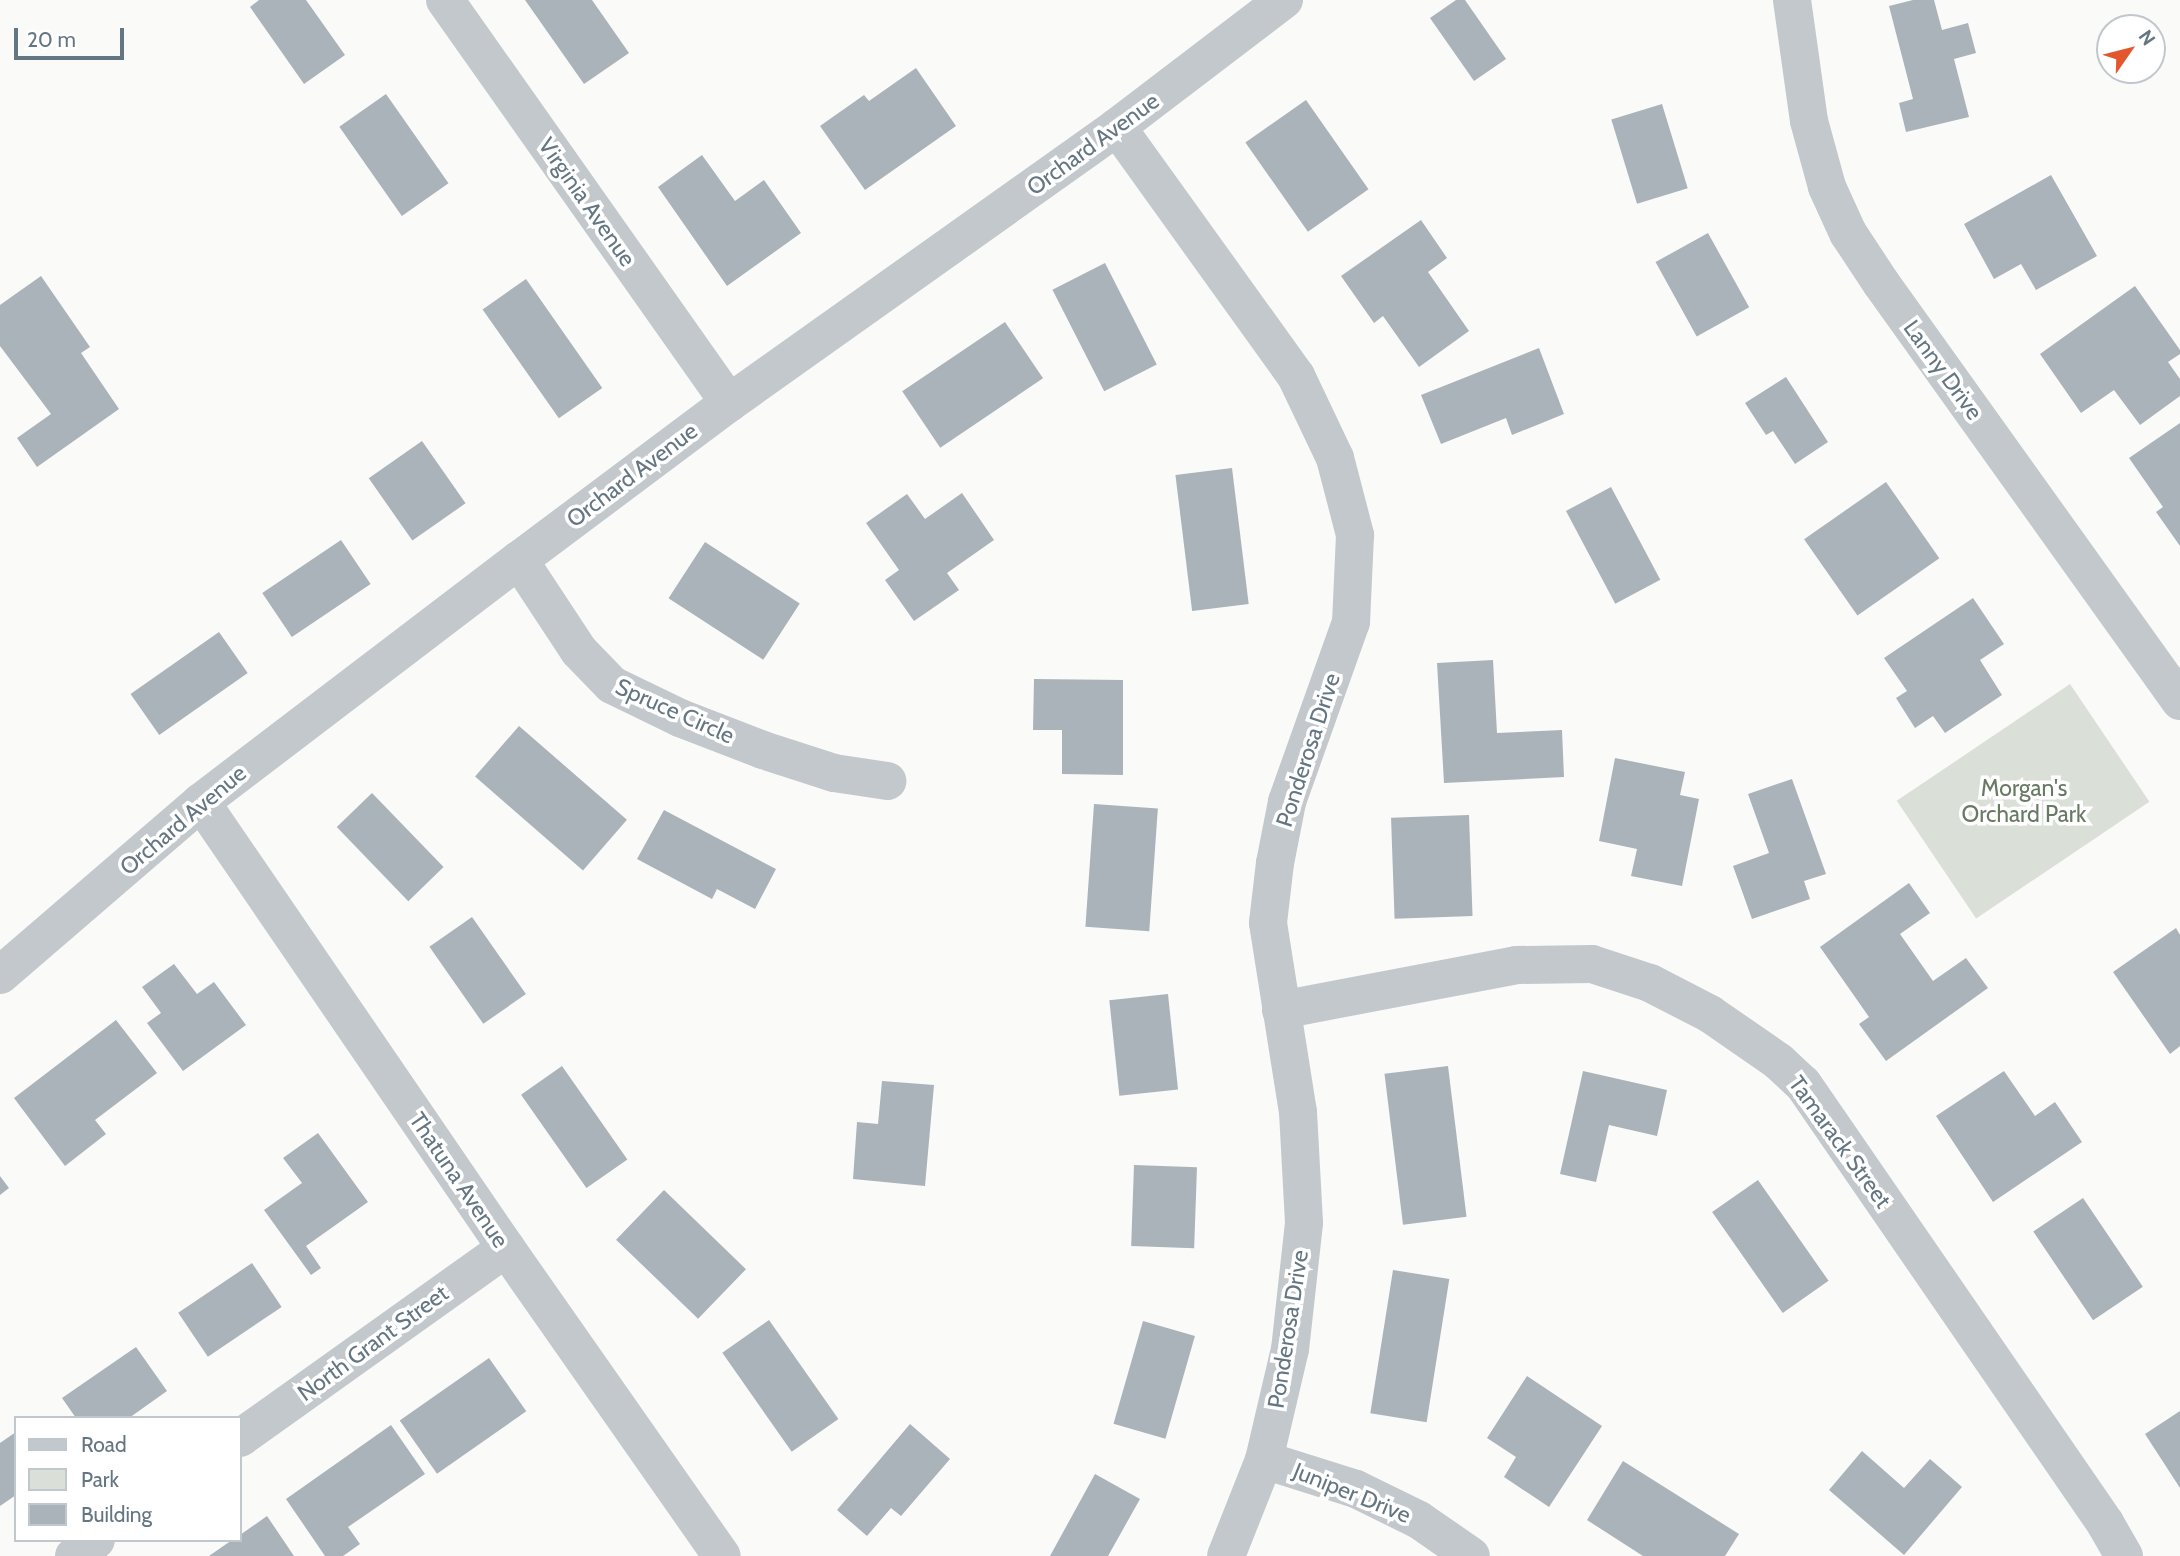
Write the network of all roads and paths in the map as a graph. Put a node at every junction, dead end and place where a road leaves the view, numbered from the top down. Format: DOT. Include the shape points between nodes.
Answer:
graph roads {
  1 [pos="444,0"];
  2 [pos="1284,0"];
  3 [pos="1792,0"];
  4 [pos="1117,127"];
  5 [pos="729,403"];
  6 [pos="519,560"];
  7 [pos="2176,687"];
  8 [pos="887,780"];
  9 [pos="201,802"];
  10 [pos="0,975"];
  11 [pos="1281,1010"];
  12 [pos="506,1248"];
  13 [pos="242,1437"];
  14 [pos="1264,1460"];
  15 [pos="93,1542"];
  16 [pos="74,1556"];
  17 [pos="722,1556"];
  18 [pos="1226,1556"];
  19 [pos="1471,1556"];
  20 [pos="2124,1556"];
  1 -- 5 [label="street, Virginia Avenue"];
  2 -- 4 [label="street, Orchard Avenue"];
  3 -- 7 [label="street, Lanny Drive" via="1809,121 1826,187 1848,233"];
  4 -- 5 [label="street, Orchard Avenue"];
  4 -- 11 [label="street, Ponderosa Drive" via="1296,376 1335,458 1355,535 1351,622 1287,802 1275,863 1268,923"];
  5 -- 6 [label="street, Orchard Avenue"];
  6 -- 8 [label="street, Spruce Circle" via="579,651 612,685 763,750 834,773"];
  6 -- 9 [label="street, Orchard Avenue"];
  9 -- 10 [label="street, Orchard Avenue"];
  9 -- 12 [label="street, Thatuna Avenue"];
  11 -- 14 [label="street, Ponderosa Drive" via="1298,1112 1304,1223 1290,1349"];
  11 -- 20 [label="street, Tamarack Street" via="1516,965 1592,964 1650,983 1710,1014 1803,1084"];
  12 -- 13 [label="street, North Grant Street"];
  12 -- 17 [label="street, Thatuna Avenue"];
  14 -- 18 [label="street, Ponderosa Drive"];
  14 -- 19 [label="street, Juniper Drive" via="1356,1489 1419,1520"];
  15 -- 16 [label="street"];
}
